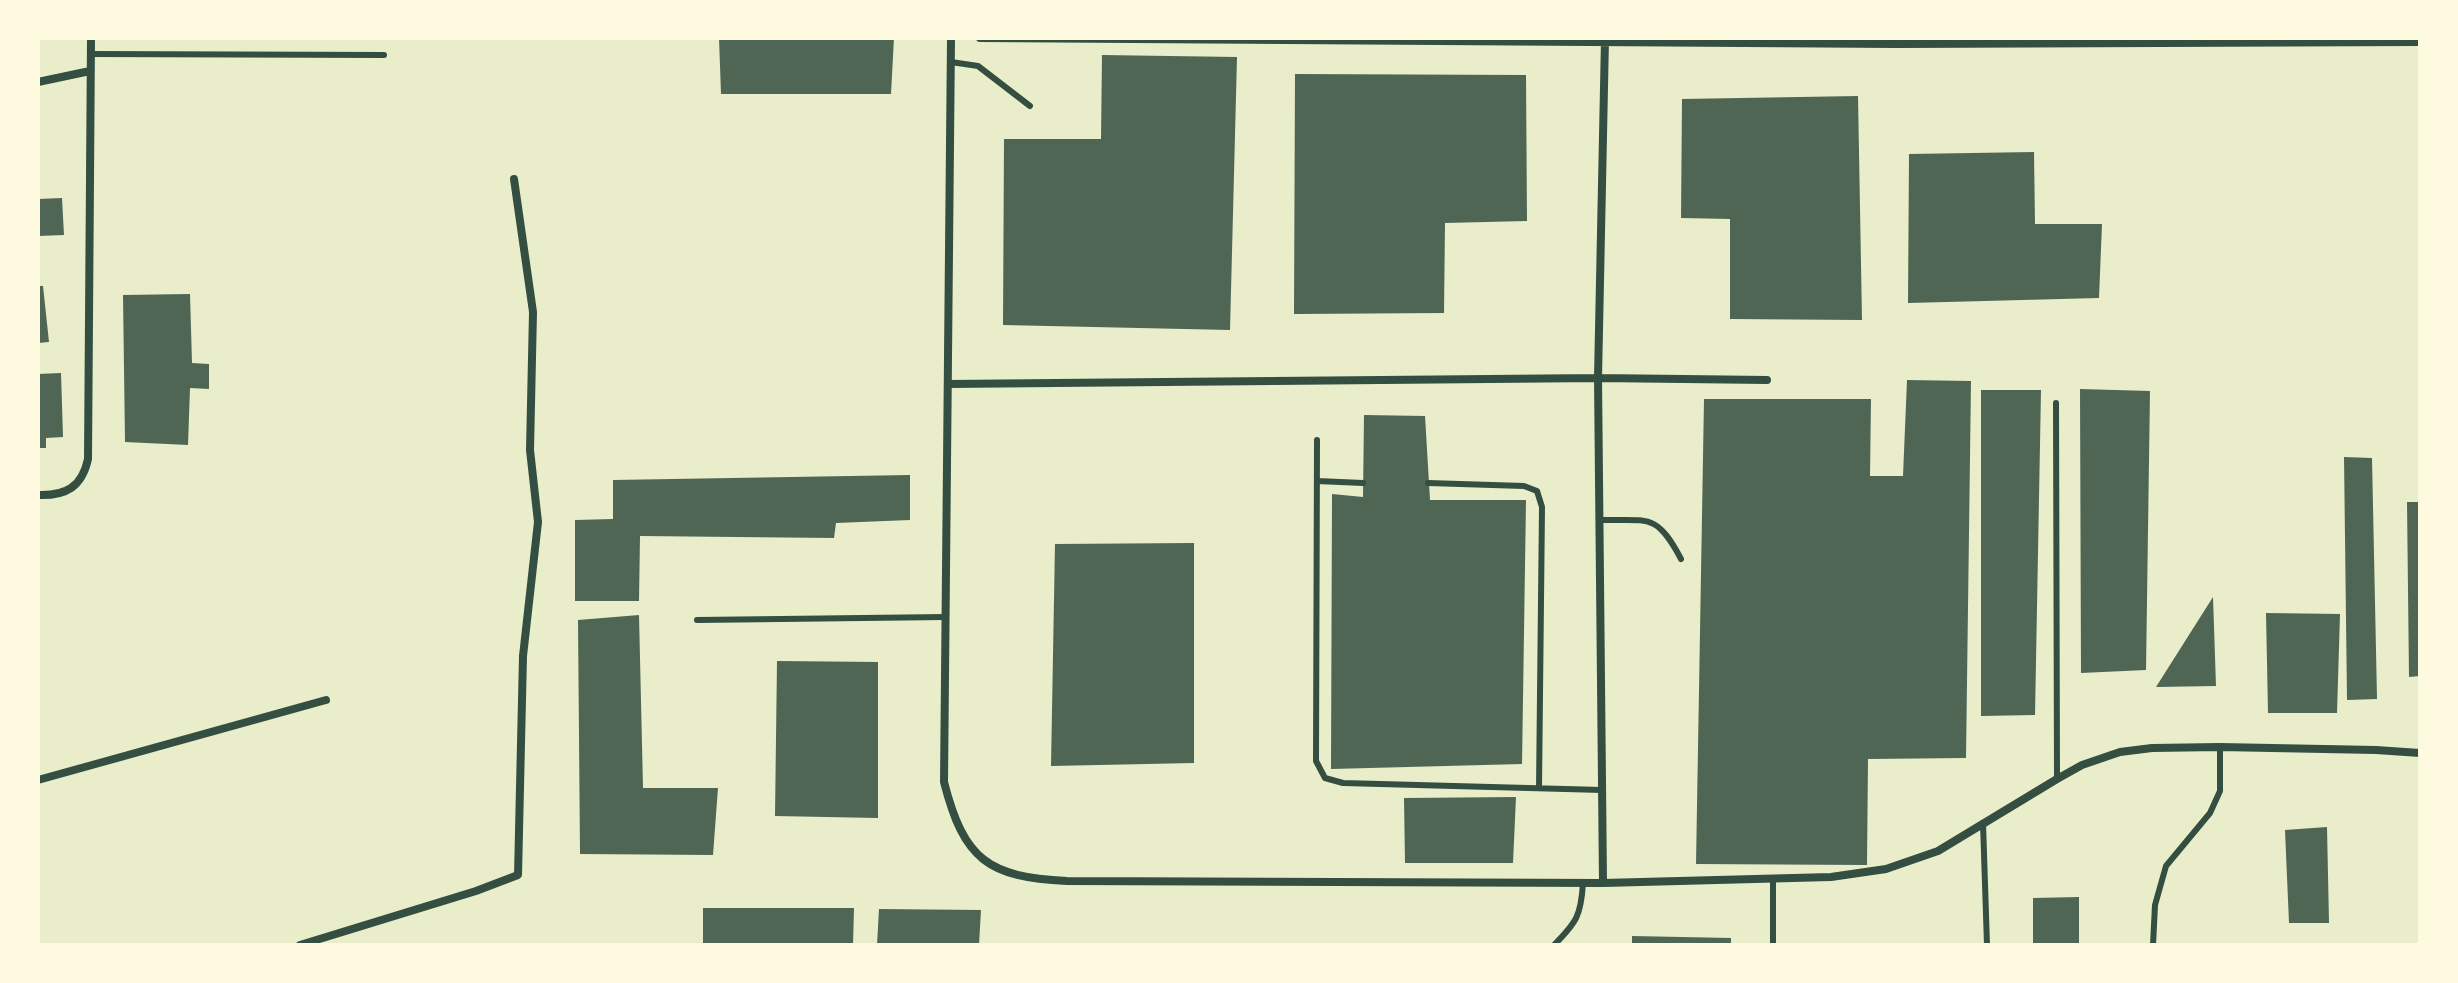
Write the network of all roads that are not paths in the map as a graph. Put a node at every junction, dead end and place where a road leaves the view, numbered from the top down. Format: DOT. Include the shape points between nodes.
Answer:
graph roads {
  1 [pos="91,38"];
  2 [pos="951,38"];
  3 [pos="980,38"];
  4 [pos="1605,40"];
  5 [pos="1897,41"];
  6 [pos="2420,42"];
  7 [pos="91,54"];
  8 [pos="384,55"];
  9 [pos="951,62"];
  10 [pos="90,71"];
  11 [pos="38,82"];
  12 [pos="1030,106"];
  13 [pos="514,179"];
  14 [pos="1598,378"];
  15 [pos="1767,380"];
  16 [pos="948,384"];
  17 [pos="2056,403"];
  18 [pos="1317,440"];
  19 [pos="1317,481"];
  20 [pos="1363,483"];
  21 [pos="1428,483"];
  22 [pos="38,495"];
  23 [pos="1599,520"];
  24 [pos="1681,559"];
  25 [pos="946,617"];
  26 [pos="697,620"];
  27 [pos="326,700"];
  28 [pos="2220,747"];
  29 [pos="2420,753"];
  30 [pos="2057,779"];
  31 [pos="38,780"];
  32 [pos="1539,788"];
  33 [pos="1602,790"];
  34 [pos="1983,823"];
  35 [pos="1773,878"];
  36 [pos="1583,883"];
  37 [pos="1603,883"];
  38 [pos="300,945"];
  39 [pos="1554,945"];
  40 [pos="1773,945"];
  41 [pos="1987,945"];
  42 [pos="2153,945"];
  1 -- 7 [label="street"];
  2 -- 9 [label="street"];
  3 -- 4 [label="street"];
  4 -- 5 [label="street"];
  4 -- 14 [label="street"];
  5 -- 6 [label="street"];
  7 -- 8 [label="lane"];
  7 -- 10 [label="street"];
  9 -- 12 [label="lane" via="978,66"];
  9 -- 16 [label="street"];
  10 -- 11 [label="street"];
  10 -- 22 [label="street" via="88,459 76,486"];
  13 -- 38 [label="street" via="533,312 530,450 538,522 523,656 518,875"];
  14 -- 15 [label="street"];
  14 -- 16 [label="street"];
  14 -- 23 [label="street"];
  16 -- 25 [label="street"];
  17 -- 30 [label="lane"];
  18 -- 19 [label="lane"];
  19 -- 20 [label="lane"];
  19 -- 32 [label="lane" via="1316,761 1325,778 1343,783"];
  21 -- 32 [label="lane" via="1524,486 1537,491 1542,507"];
  23 -- 24 [label="lane" via="1659,525"];
  23 -- 33 [label="street"];
  25 -- 26 [label="lane"];
  25 -- 36 [label="street" via="944,782 966,840 1003,872 1067,881"];
  27 -- 31 [label="street"];
  28 -- 29 [label="street"];
  28 -- 30 [label="street" via="2120,752"];
  28 -- 42 [label="lane" via="2220,791 2210,813 2166,866 2155,905"];
  30 -- 34 [label="street"];
  32 -- 33 [label="lane"];
  33 -- 37 [label="street"];
  34 -- 35 [label="street" via="1938,851 1886,869"];
  34 -- 41 [label="lane"];
  35 -- 37 [label="street"];
  35 -- 40 [label="lane"];
  36 -- 37 [label="street"];
  36 -- 39 [label="lane" via="1576,923"];
}
